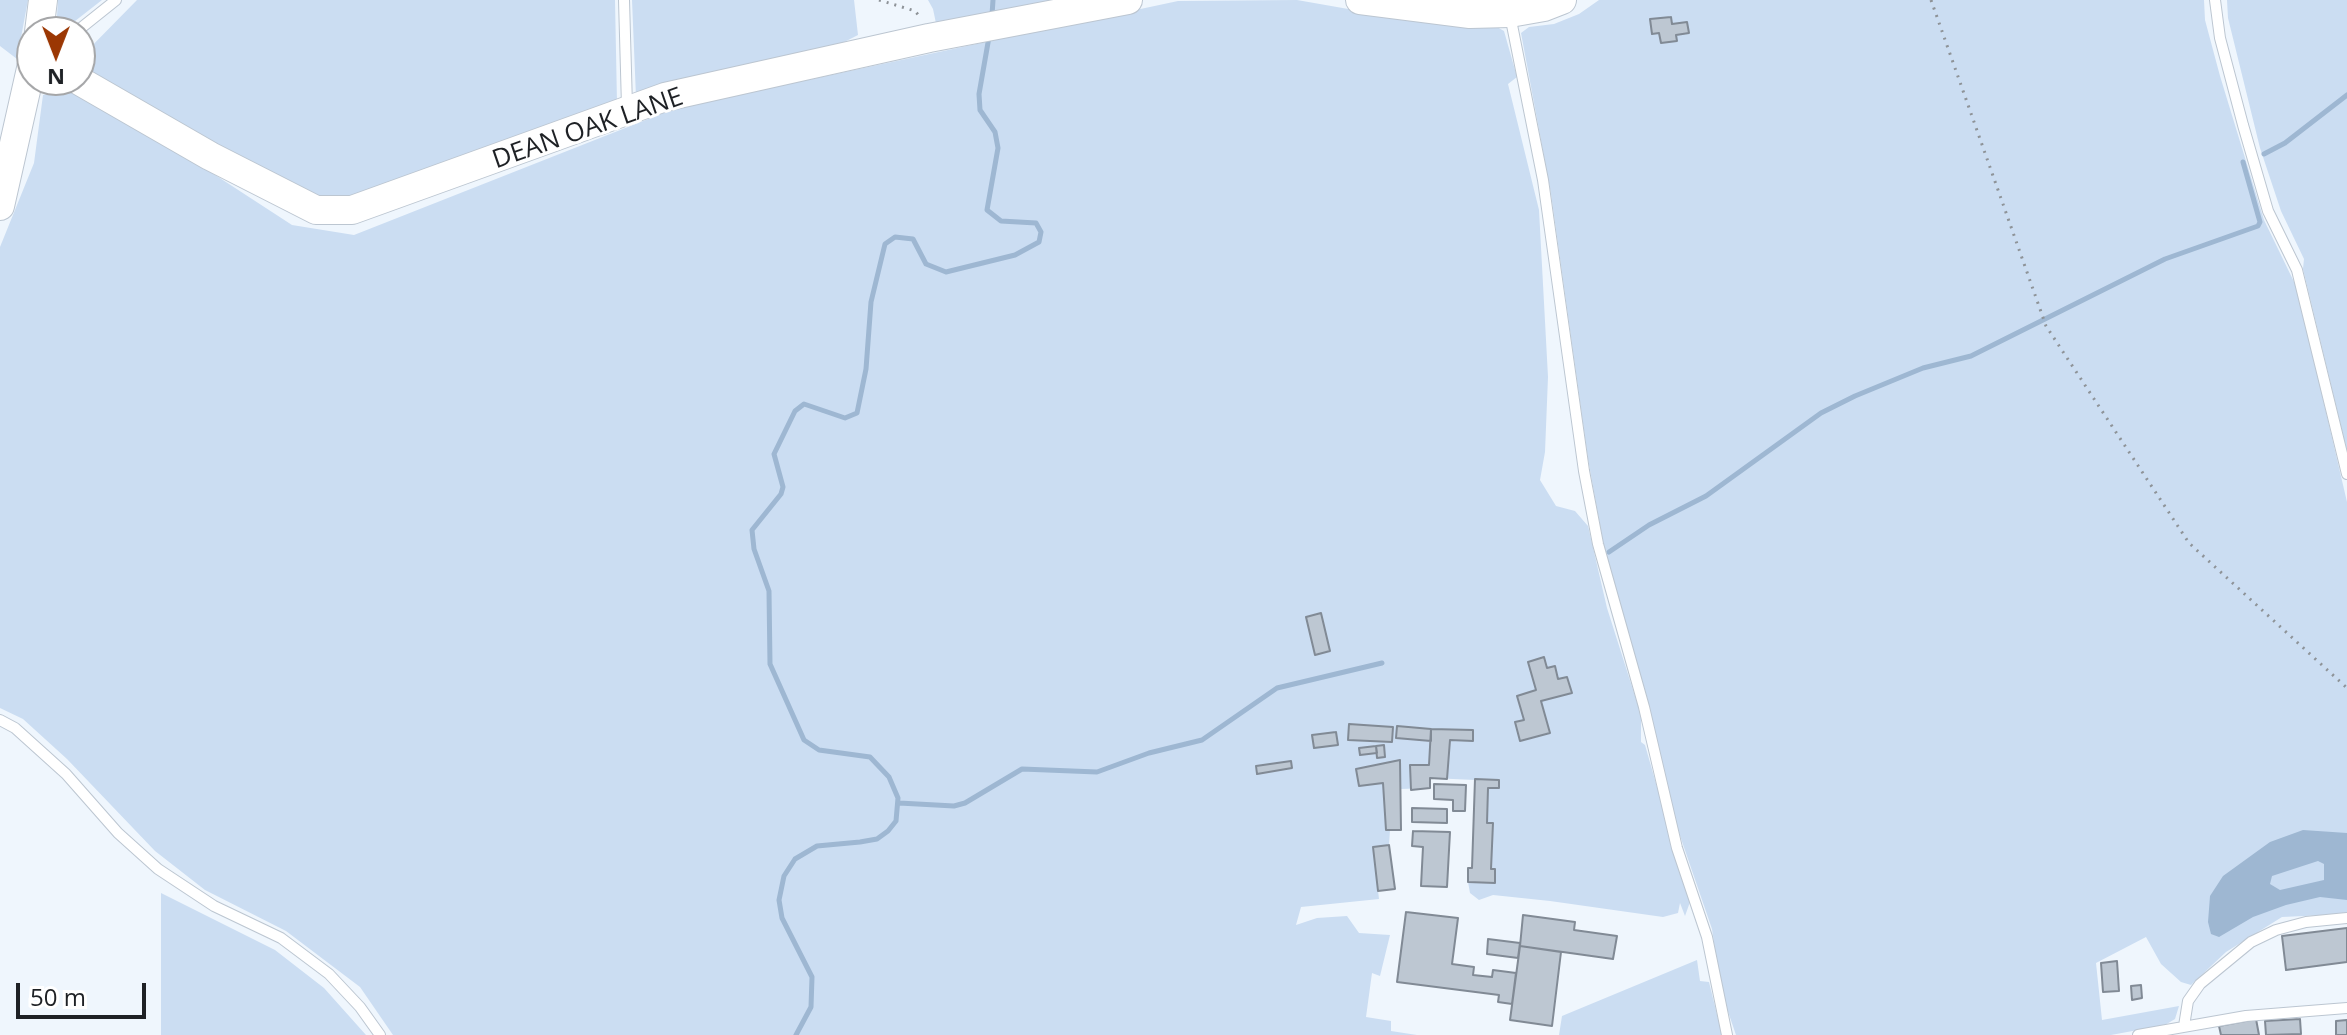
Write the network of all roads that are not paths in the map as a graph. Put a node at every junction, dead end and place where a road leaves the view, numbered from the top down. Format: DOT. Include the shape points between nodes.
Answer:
graph roads {
  1 [pos="116,0"];
  2 [pos="624,0"];
  3 [pos="1128,0"];
  4 [pos="1360,0"];
  5 [pos="1562,0"];
  6 [pos="2215,0"];
  7 [pos="1510,13"];
  8 [pos="96,16"];
  9 [pos="96,90"];
  10 [pos="25,96"];
  11 [pos="627,111"];
  12 [pos="0,206"];
  13 [pos="2347,474"];
  14 [pos="0,720"];
  15 [pos="2347,918"];
  16 [pos="2347,1008"];
  17 [pos="2184,1026"];
  18 [pos="380,1035"];
  19 [pos="1727,1035"];
  20 [pos="2138,1035"];
  1 -- 8 [label="lane"];
  2 -- 11 [label="lane"];
  3 -- 11 [label="street, DEAN OAK LANE" via="929,38 665,97"];
  4 -- 7 [label="street" via="1470,14"];
  5 -- 7 [label="street"];
  6 -- 13 [label="lane" via="2220,38 2268,211 2297,270"];
  7 -- 19 [label="lane" via="1546,195 1598,544 1677,848 1707,937"];
  9 -- 11 [label="street, DEAN OAK LANE" via="316,210 352,210 387,200"];
  10 -- 12 [label="street"];
  14 -- 18 [label="lane" via="66,774 158,869 214,906 281,938 329,974"];
  15 -- 17 [label="lane" via="2306,922 2251,942 2200,984 2188,1001"];
  16 -- 17 [label="lane"];
  17 -- 20 [label="lane"];
}
